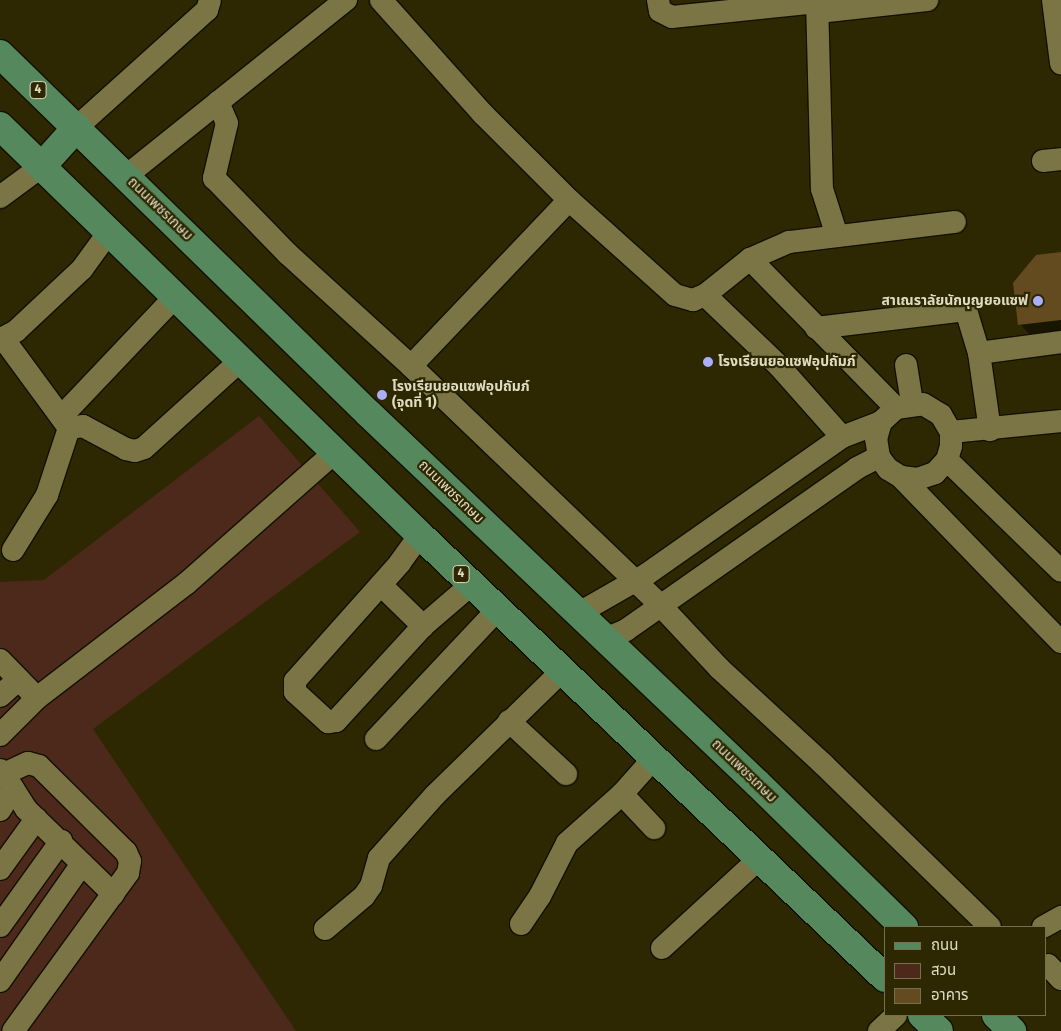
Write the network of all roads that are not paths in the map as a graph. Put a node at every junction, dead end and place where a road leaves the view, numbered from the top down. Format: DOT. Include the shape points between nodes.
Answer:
graph roads {
  1 [pos="210,0"];
  2 [pos="346,0"];
  3 [pos="381,0"];
  4 [pos="658,0"];
  5 [pos="927,0"];
  6 [pos="1053,0"];
  7 [pos="818,5"];
  8 [pos="0,54"];
  9 [pos="1061,63"];
  10 [pos="218,102"];
  11 [pos="0,126"];
  12 [pos="77,127"];
  13 [pos="42,166"];
  14 [pos="126,176"];
  15 [pos="0,197"];
  16 [pos="569,200"];
  17 [pos="955,222"];
  18 [pos="109,232"];
  19 [pos="837,236"];
  20 [pos="750,259"];
  21 [pos="706,295"];
  22 [pos="175,297"];
  23 [pos="816,328"];
  24 [pos="1,338"];
  25 [pos="1061,342"];
  26 [pos="979,354"];
  27 [pos="240,361"];
  28 [pos="906,365"];
  29 [pos="411,366"];
  30 [pos="896,411"];
  31 [pos="1061,421"];
  32 [pos="65,422"];
  33 [pos="990,430"];
  34 [pos="951,432"];
  35 [pos="842,437"];
  36 [pos="335,452"];
  37 [pos="879,457"];
  38 [pos="947,460"];
  39 [pos="900,477"];
  40 [pos="420,535"];
  41 [pos="13,550"];
  42 [pos="1061,570"];
  43 [pos="633,581"];
  44 [pos="472,584"];
  45 [pos="381,585"];
  46 [pos="661,606"];
  47 [pos="498,609"];
  48 [pos="578,613"];
  49 [pos="423,626"];
  50 [pos="605,639"];
  51 [pos="1061,642"];
  52 [pos="0,660"];
  53 [pos="562,670"];
  54 [pos="19,678"];
  55 [pos="0,696"];
  56 [pos="37,698"];
  57 [pos="509,721"];
  58 [pos="0,735"];
  59 [pos="376,739"];
  60 [pos="654,758"];
  61 [pos="566,774"];
  62 [pos="6,778"];
  63 [pos="622,794"];
  64 [pos="0,810"];
  65 [pos="36,820"];
  66 [pos="654,828"];
  67 [pos="60,841"];
  68 [pos="760,858"];
  69 [pos="82,864"];
  70 [pos="0,869"];
  71 [pos="113,894"];
  72 [pos="1061,917"];
  73 [pos="521,924"];
  74 [pos="0,926"];
  75 [pos="903,926"];
  76 [pos="989,926"];
  77 [pos="1045,926"];
  78 [pos="325,929"];
  79 [pos="662,948"];
  80 [pos="884,977"];
  81 [pos="0,981"];
  82 [pos="895,1016"];
  83 [pos="923,1016"];
  84 [pos="997,1016"];
  85 [pos="13,1031"];
  86 [pos="879,1031"];
  87 [pos="939,1031"];
  88 [pos="1012,1031"];
  1 -- 12 [label="street" via="207,10"];
  2 -- 10 [label="street"];
  3 -- 16 [label="street" via="483,114"];
  4 -- 7 [label="street" via="660,10 672,17"];
  5 -- 7 [label="street"];
  6 -- 9 [label="street"];
  7 -- 19 [label="street" via="822,189"];
  8 -- 12 [label="main road, ถนนเพชรเกษม / 4"];
  10 -- 14 [label="street"];
  10 -- 29 [label="street" via="227,123 214,178 288,254"];
  11 -- 13 [label="main road, 4"];
  12 -- 13 [label="main road"];
  12 -- 14 [label="main road, ถนนเพชรเกษม / 4"];
  13 -- 15 [label="street"];
  13 -- 18 [label="main road, 4"];
  14 -- 48 [label="main road, ถนนเพชรเกษม / 4"];
  16 -- 21 [label="street" via="675,295 693,300"];
  16 -- 29 [label="street"];
  17 -- 19 [label="street"];
  18 -- 22 [label="main road, 4"];
  18 -- 24 [label="street" via="82,269 16,331"];
  19 -- 20 [label="street" via="789,242"];
  20 -- 21 [label="street"];
  20 -- 23 [label="street"];
  21 -- 35 [label="street" via="779,366"];
  22 -- 27 [label="main road, 4"];
  22 -- 32 [label="street"];
  23 -- 26 [label="street" via="960,309 966,310 970,316"];
  23 -- 30 [label="street"];
  24 -- 32 [label="street"];
  25 -- 26 [label="street"];
  26 -- 33 [label="street"];
  27 -- 32 [label="street" via="144,448 126,449 83,426"];
  27 -- 36 [label="main road, 4"];
  28 -- 30 [label="street"];
  29 -- 43 [label="street"];
  30 -- 34 [label="street" via="937,411"];
  30 -- 35 [label="street"];
  30 -- 37 [label="street" via="876,439"];
  31 -- 33 [label="street"];
  32 -- 41 [label="street" via="47,495"];
  33 -- 34 [label="street"];
  34 -- 38 [label="street" via="952,446"];
  35 -- 43 [label="street"];
  36 -- 40 [label="main road, 4"];
  36 -- 56 [label="street" via="187,582"];
  37 -- 39 [label="street"];
  37 -- 46 [label="street" via="857,468"];
  38 -- 39 [label="street" via="935,473 918,479"];
  38 -- 42 [label="street"];
  39 -- 51 [label="street"];
  40 -- 44 [label="main road, 4"];
  40 -- 45 [label="street"];
  43 -- 46 [label="street"];
  43 -- 48 [label="street"];
  44 -- 47 [label="main road, 4"];
  44 -- 49 [label="street"];
  45 -- 49 [label="street"];
  45 -- 49 [label="street" via="295,681 295,692 328,722 336,721"];
  46 -- 50 [label="street"];
  46 -- 76 [label="street" via="720,669"];
  47 -- 53 [label="main road, 4"];
  47 -- 59 [label="street"];
  48 -- 50 [label="main road, ถนนเพชรเกษม / 4"];
  50 -- 75 [label="main road, ถนนเพชรเกษม / 4"];
  52 -- 54 [label="street"];
  53 -- 57 [label="street"];
  53 -- 60 [label="main road, 4"];
  54 -- 55 [label="street"];
  54 -- 56 [label="street"];
  56 -- 58 [label="street"];
  57 -- 61 [label="street"];
  57 -- 78 [label="street" via="435,795 379,858 371,886 364,896"];
  60 -- 63 [label="street"];
  60 -- 68 [label="main road, 4"];
  62 -- 64 [label="street"];
  62 -- 65 [label="street"];
  62 -- 71 [label="street" via="28,764 38,766 126,852 130,861 128,873"];
  63 -- 66 [label="street"];
  63 -- 73 [label="street" via="567,843 540,896"];
  65 -- 67 [label="street"];
  65 -- 70 [label="street"];
  67 -- 69 [label="street"];
  67 -- 74 [label="street"];
  68 -- 79 [label="street"];
  68 -- 80 [label="main road, 4"];
  69 -- 71 [label="street"];
  69 -- 81 [label="street"];
  71 -- 85 [label="street"];
  72 -- 77 [label="street"];
  82 -- 86 [label="street"];
  83 -- 87 [label="main road"];
  84 -- 88 [label="main road"];
}
